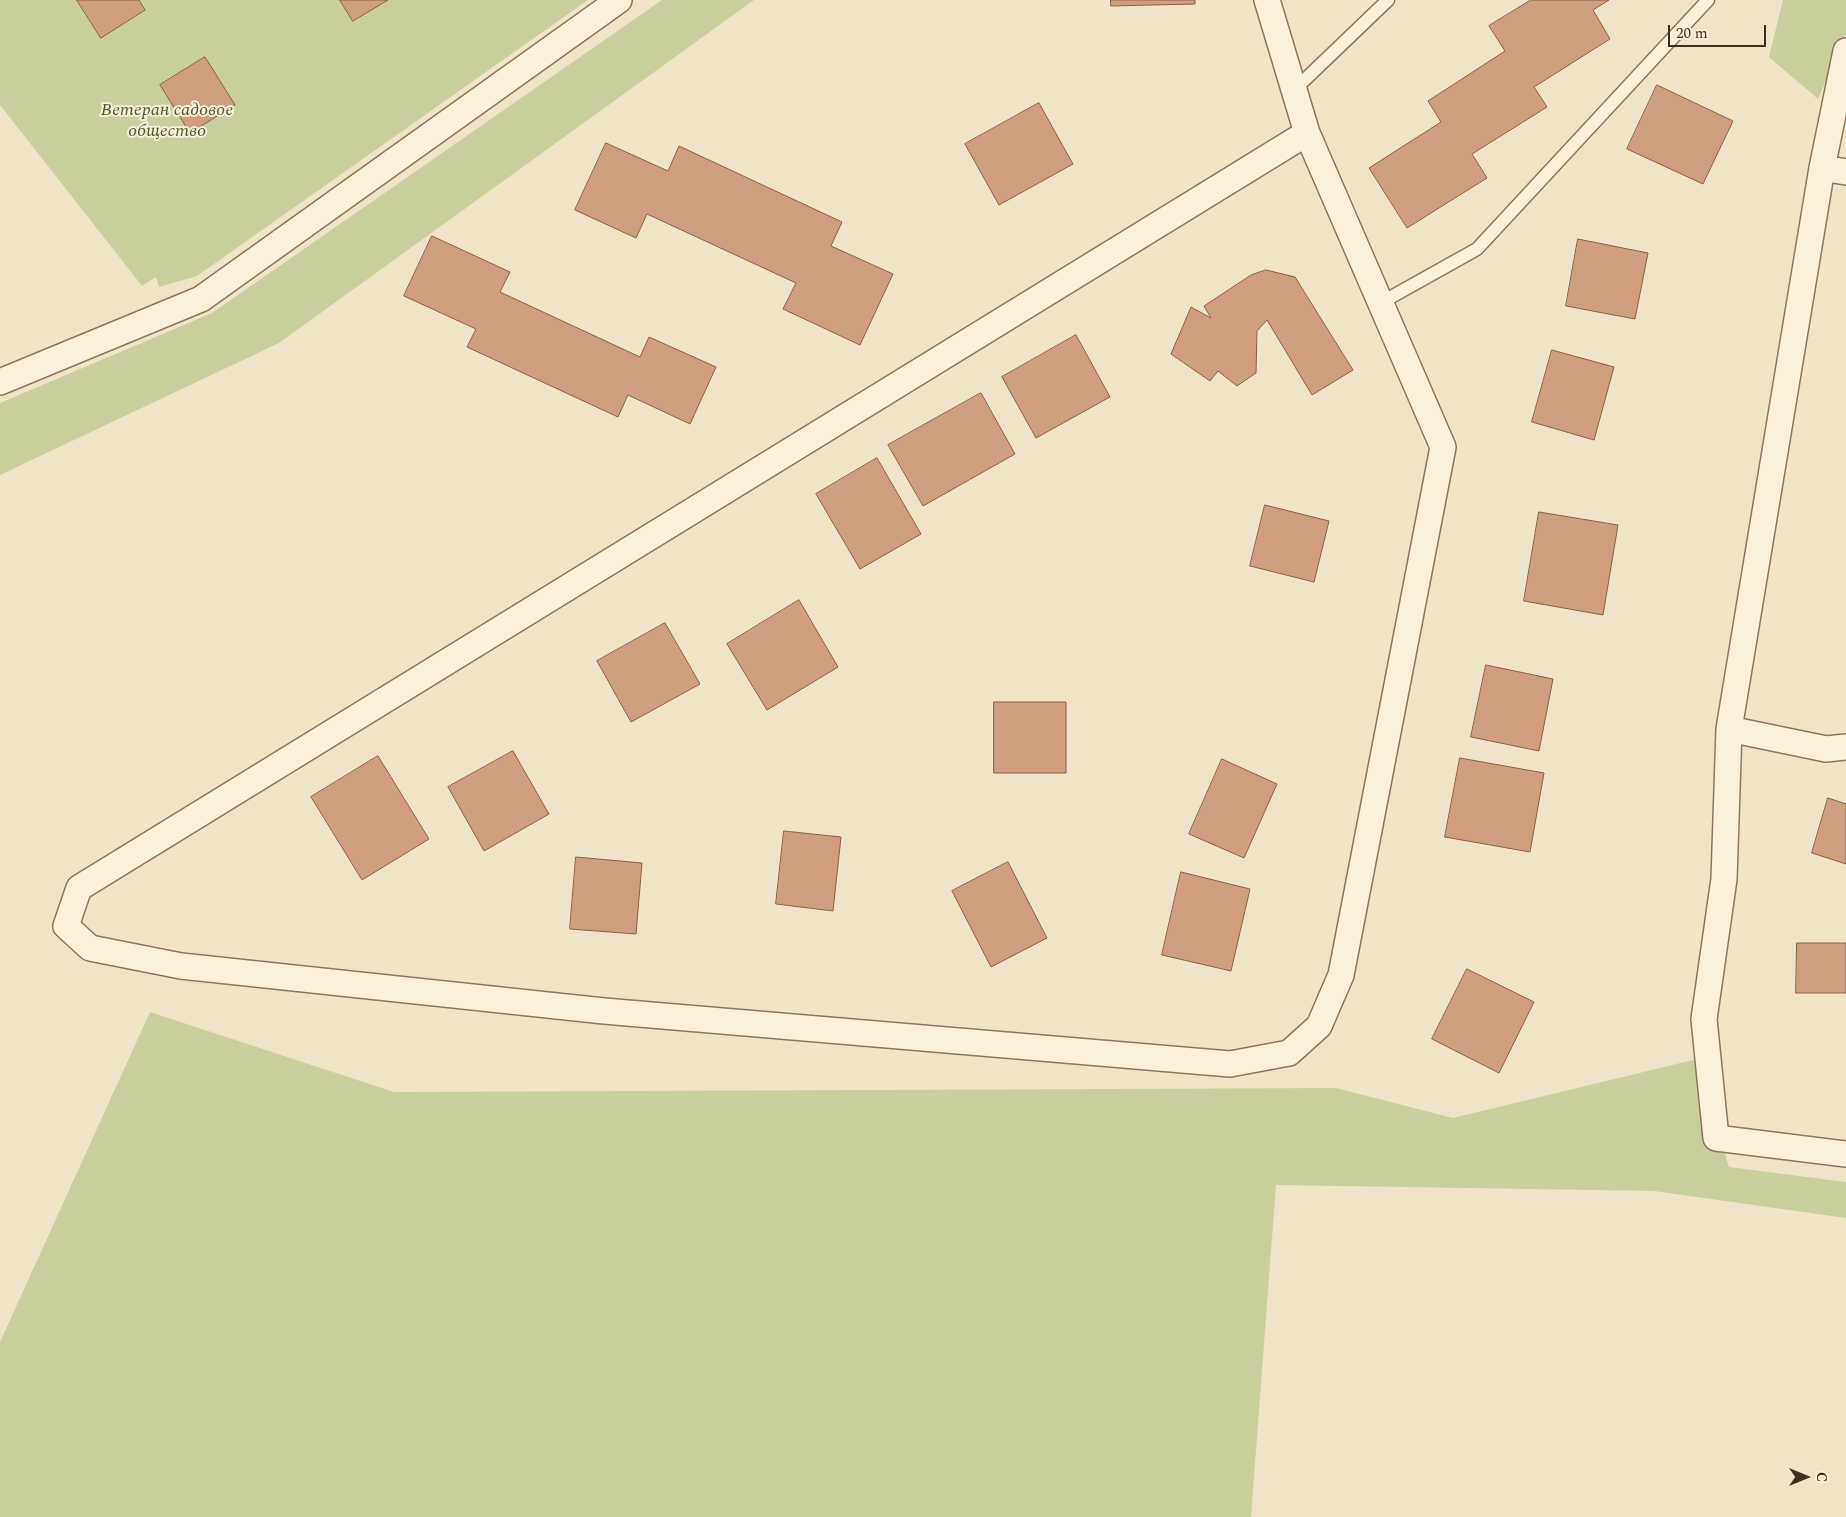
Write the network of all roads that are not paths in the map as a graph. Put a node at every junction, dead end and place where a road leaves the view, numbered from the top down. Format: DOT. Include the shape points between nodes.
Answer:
graph roads {
  1 [pos="619,0"];
  2 [pos="1268,0"];
  3 [pos="1388,0"];
  4 [pos="1708,0"];
  5 [pos="1846,51"];
  6 [pos="1293,91"];
  7 [pos="1307,133"];
  8 [pos="1834,170"];
  9 [pos="1379,298"];
  10 [pos="0,382"];
  11 [pos="1729,729"];
  12 [pos="1846,747"];
  13 [pos="1846,1154"];
  1 -- 10 [label="street" via="201,300"];
  2 -- 6 [label="street"];
  3 -- 6 [label="lane"];
  4 -- 9 [label="lane" via="1477,250 1384,300"];
  5 -- 8 [label="street"];
  6 -- 7 [label="street"];
  7 -- 9 [label="street"];
  7 -- 9 [label="street" via="79,888 66,926 90,948 182,966 594,1010 1230,1064 1289,1053 1319,1026 1341,975 1443,447"];
  8 -- 11 [label="street"];
  11 -- 12 [label="street" via="1826,749"];
  11 -- 13 [label="street" via="1724,878 1704,1019 1716,1138"];
}
